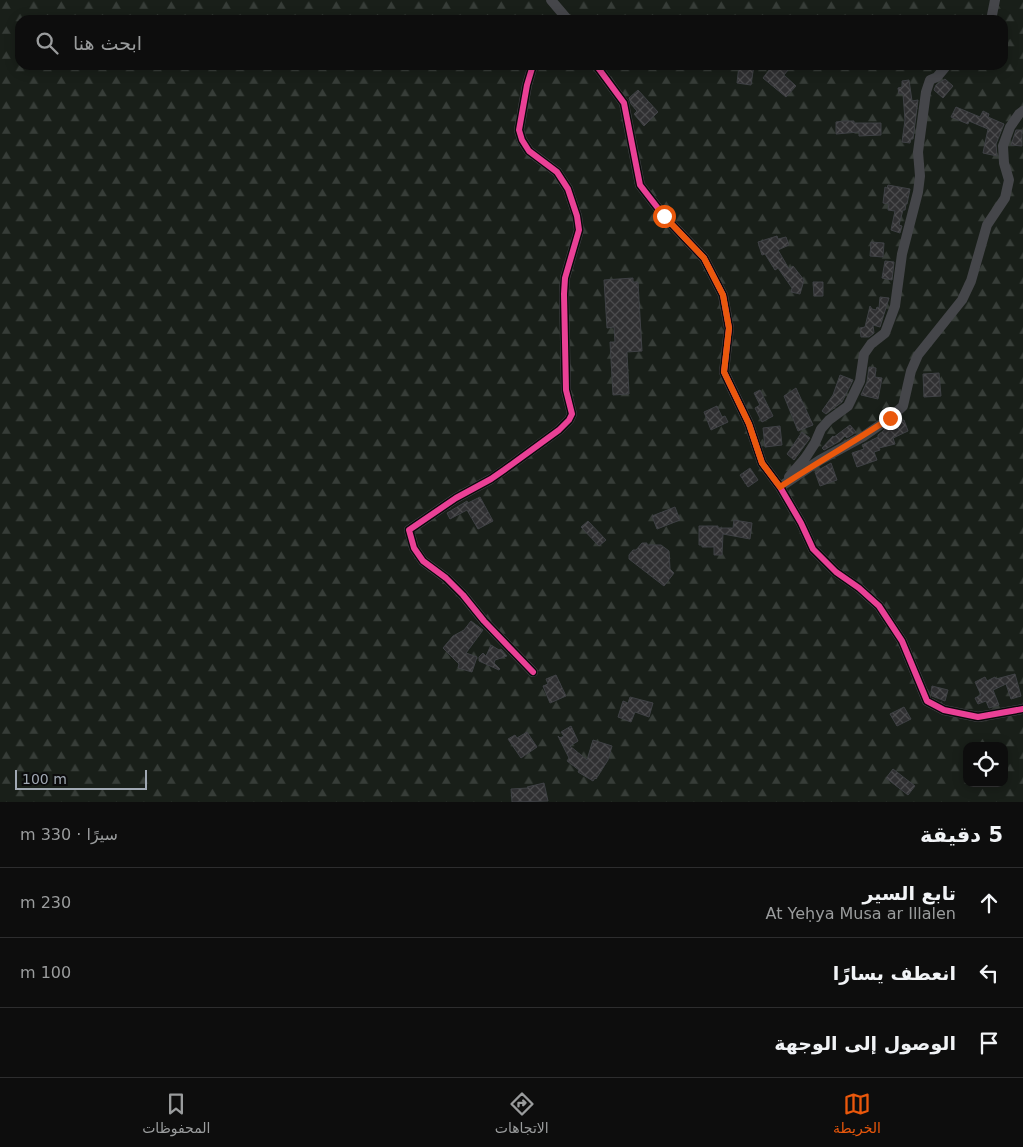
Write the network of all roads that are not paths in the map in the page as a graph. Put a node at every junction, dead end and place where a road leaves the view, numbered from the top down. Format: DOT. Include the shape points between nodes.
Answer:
graph roads {
  1 [pos="551,0"];
  2 [pos="995,0"];
  3 [pos="562,15"];
  4 [pos="993,15"];
  5 [pos="532,70"];
  6 [pos="600,70"];
  7 [pos="943,70"];
  8 [pos="1023,111"];
  9 [pos="780,487"];
  10 [pos="533,672"];
  11 [pos="1023,709"];
  1 -- 3 [label="street"];
  2 -- 4 [label="street"];
  5 -- 10 [label="street" via="519,130 529,151 557,172 568,189 579,230 565,278 564,294 566,390 572,414 559,430 504,470 409,530 414,548 423,561 463,595 484,622"];
  6 -- 9 [label="street" via="624,104 640,185 704,258 723,295 729,328 724,372 749,424 762,463"];
  7 -- 9 [label="street" via="930,80 926,92 918,152 918,192 902,254 895,306 885,333 864,354 860,381 848,406 820,429 806,457"];
  8 -- 9 [label="street" via="1010,127 1003,146 1009,180 1005,198 987,225 962,300 918,355 903,406 864,436"];
  9 -- 11 [label="street" via="813,550 878,606 902,641 927,701 944,710 978,717"];
}
